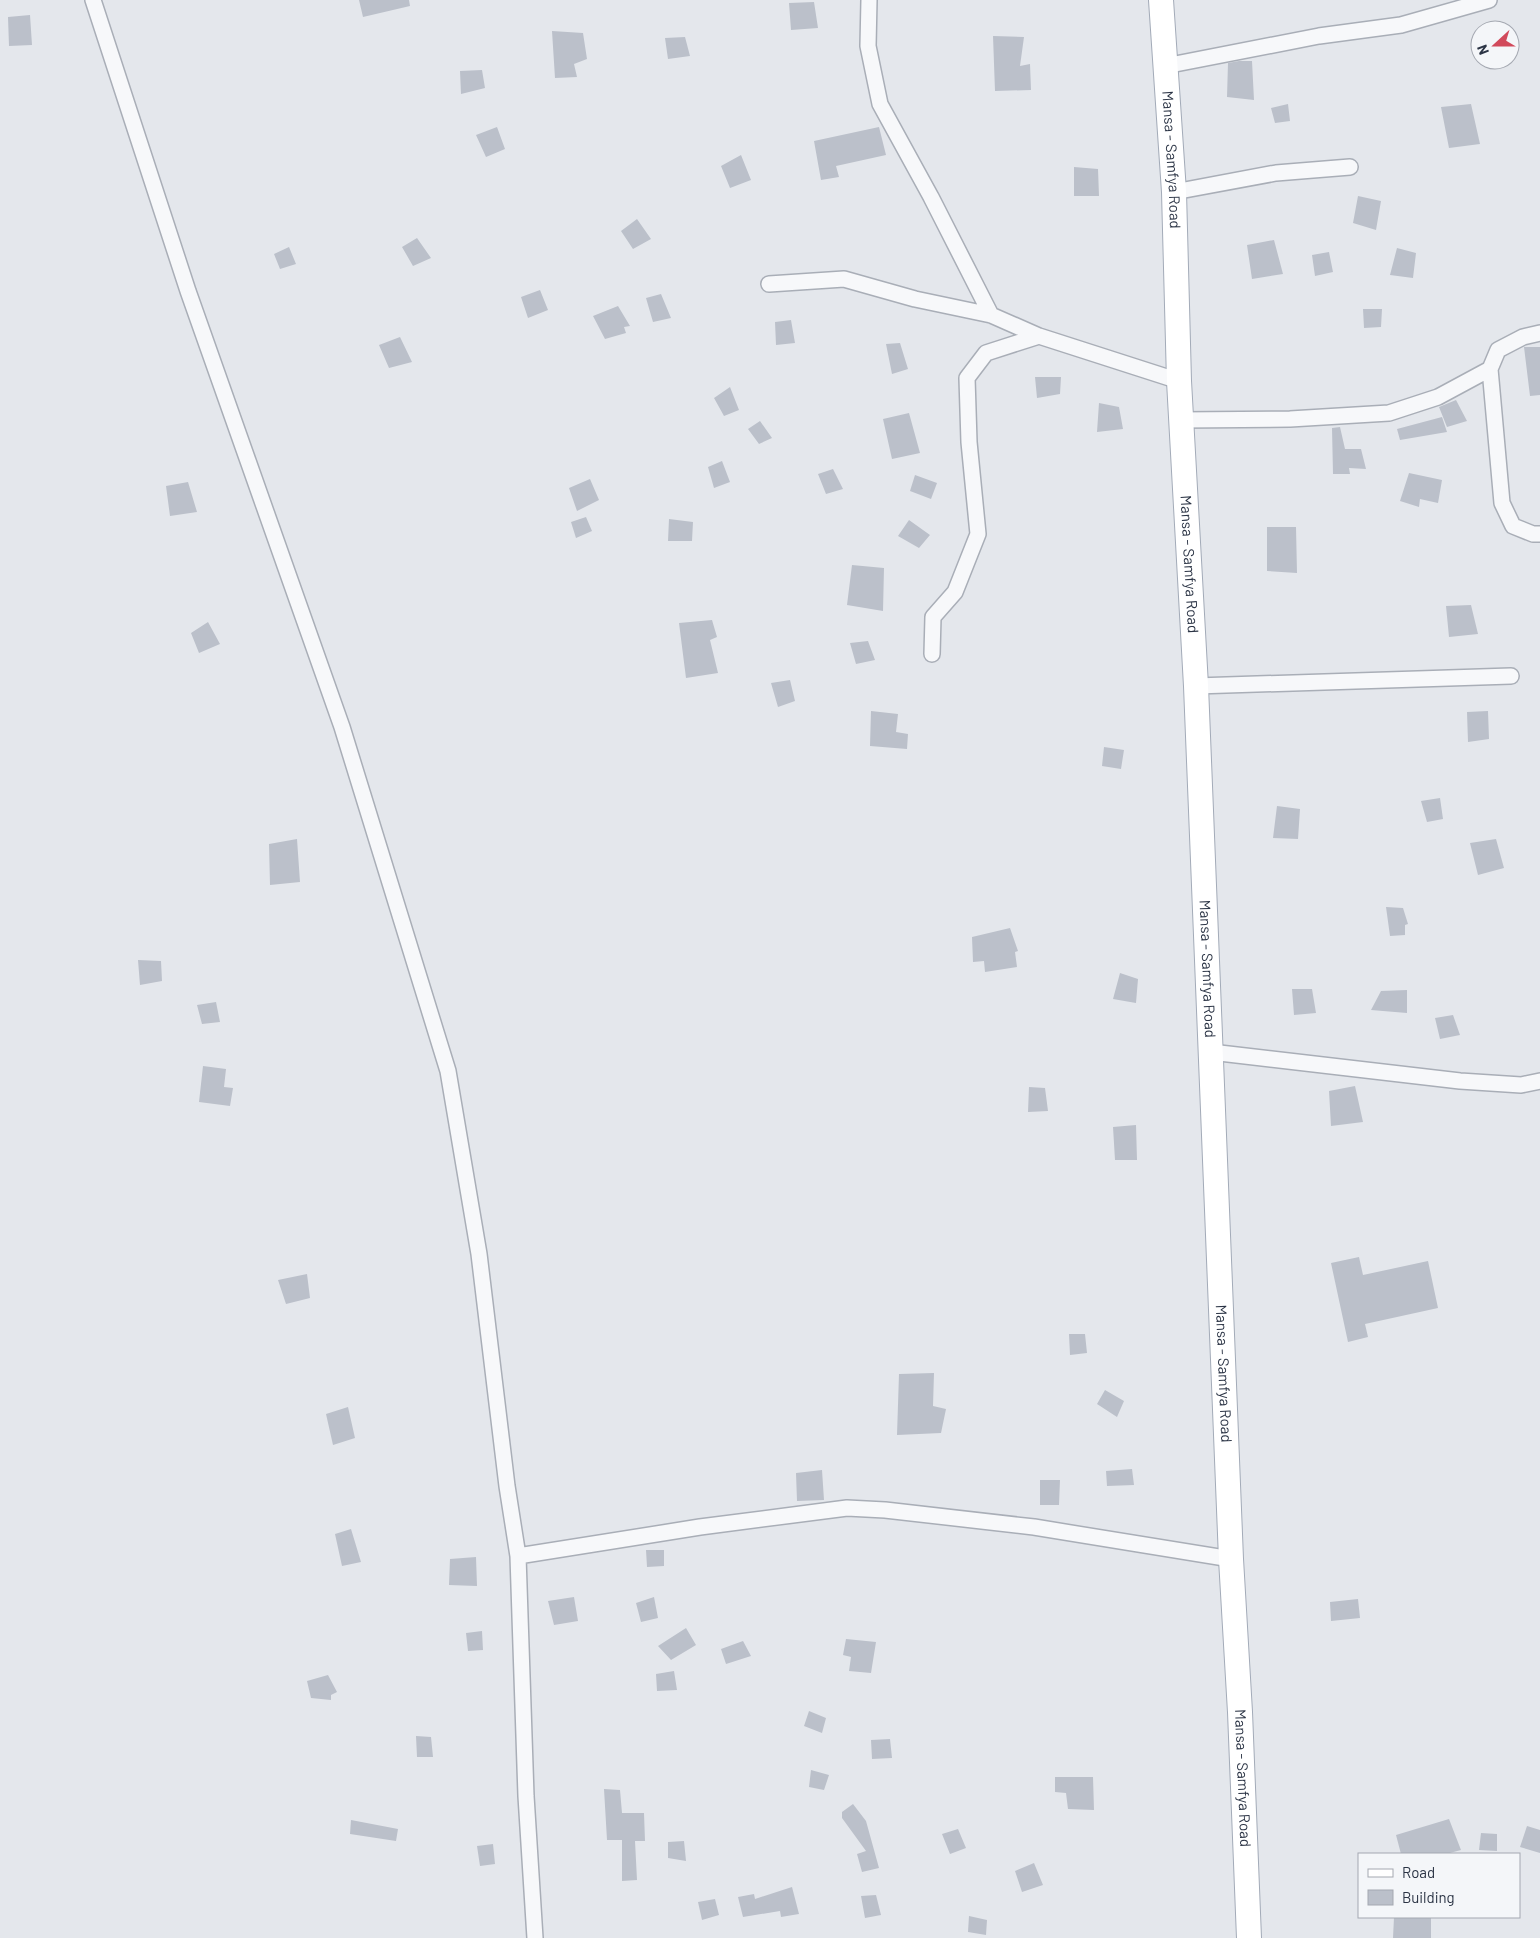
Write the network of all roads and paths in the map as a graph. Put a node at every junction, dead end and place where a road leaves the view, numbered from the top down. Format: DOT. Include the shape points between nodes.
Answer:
graph roads {
  1 [pos="93,0"];
  2 [pos="869,0"];
  3 [pos="1161,0"];
  4 [pos="1489,0"];
  5 [pos="1164,66"];
  6 [pos="1350,167"];
  7 [pos="1174,192"];
  8 [pos="769,284"];
  9 [pos="991,315"];
  10 [pos="1540,333"];
  11 [pos="1039,336"];
  12 [pos="1490,368"];
  13 [pos="1180,381"];
  14 [pos="1181,420"];
  15 [pos="1540,534"];
  16 [pos="932,654"];
  17 [pos="1511,676"];
  18 [pos="1196,686"];
  19 [pos="1211,1052"];
  20 [pos="1540,1082"];
  21 [pos="518,1556"];
  22 [pos="1231,1559"];
  23 [pos="535,1938"];
  24 [pos="1250,1938"];
  1 -- 21 [label="street" via="188,291 342,727 448,1071 479,1254"];
  2 -- 9 [label="street" via="868,46 880,104"];
  3 -- 5 [label="main road, Mansa - Samfya Road"];
  4 -- 5 [label="street" via="1401,25 1319,36"];
  5 -- 7 [label="main road, Mansa - Samfya Road"];
  6 -- 7 [label="street" via="1276,173"];
  7 -- 13 [label="main road, Mansa - Samfya Road"];
  8 -- 9 [label="street" via="844,280"];
  9 -- 11 [label="street"];
  10 -- 12 [label="street" via="1523,337 1498,350"];
  11 -- 13 [label="street"];
  11 -- 16 [label="street" via="986,353 967,378 969,442 978,534 955,592 933,617"];
  12 -- 14 [label="street" via="1438,397 1389,413"];
  12 -- 15 [label="street" via="1502,503 1513,526"];
  13 -- 14 [label="main road, Mansa - Samfya Road"];
  14 -- 18 [label="main road, Mansa - Samfya Road"];
  17 -- 18 [label="street"];
  18 -- 19 [label="main road, Mansa - Samfya Road"];
  19 -- 20 [label="street" via="1460,1081 1521,1085"];
  19 -- 22 [label="main road, Mansa - Samfya Road"];
  21 -- 22 [label="street" via="847,1508 1034,1527"];
  21 -- 23 [label="street" via="526,1796"];
  22 -- 24 [label="main road, Mansa - Samfya Road"];
}
